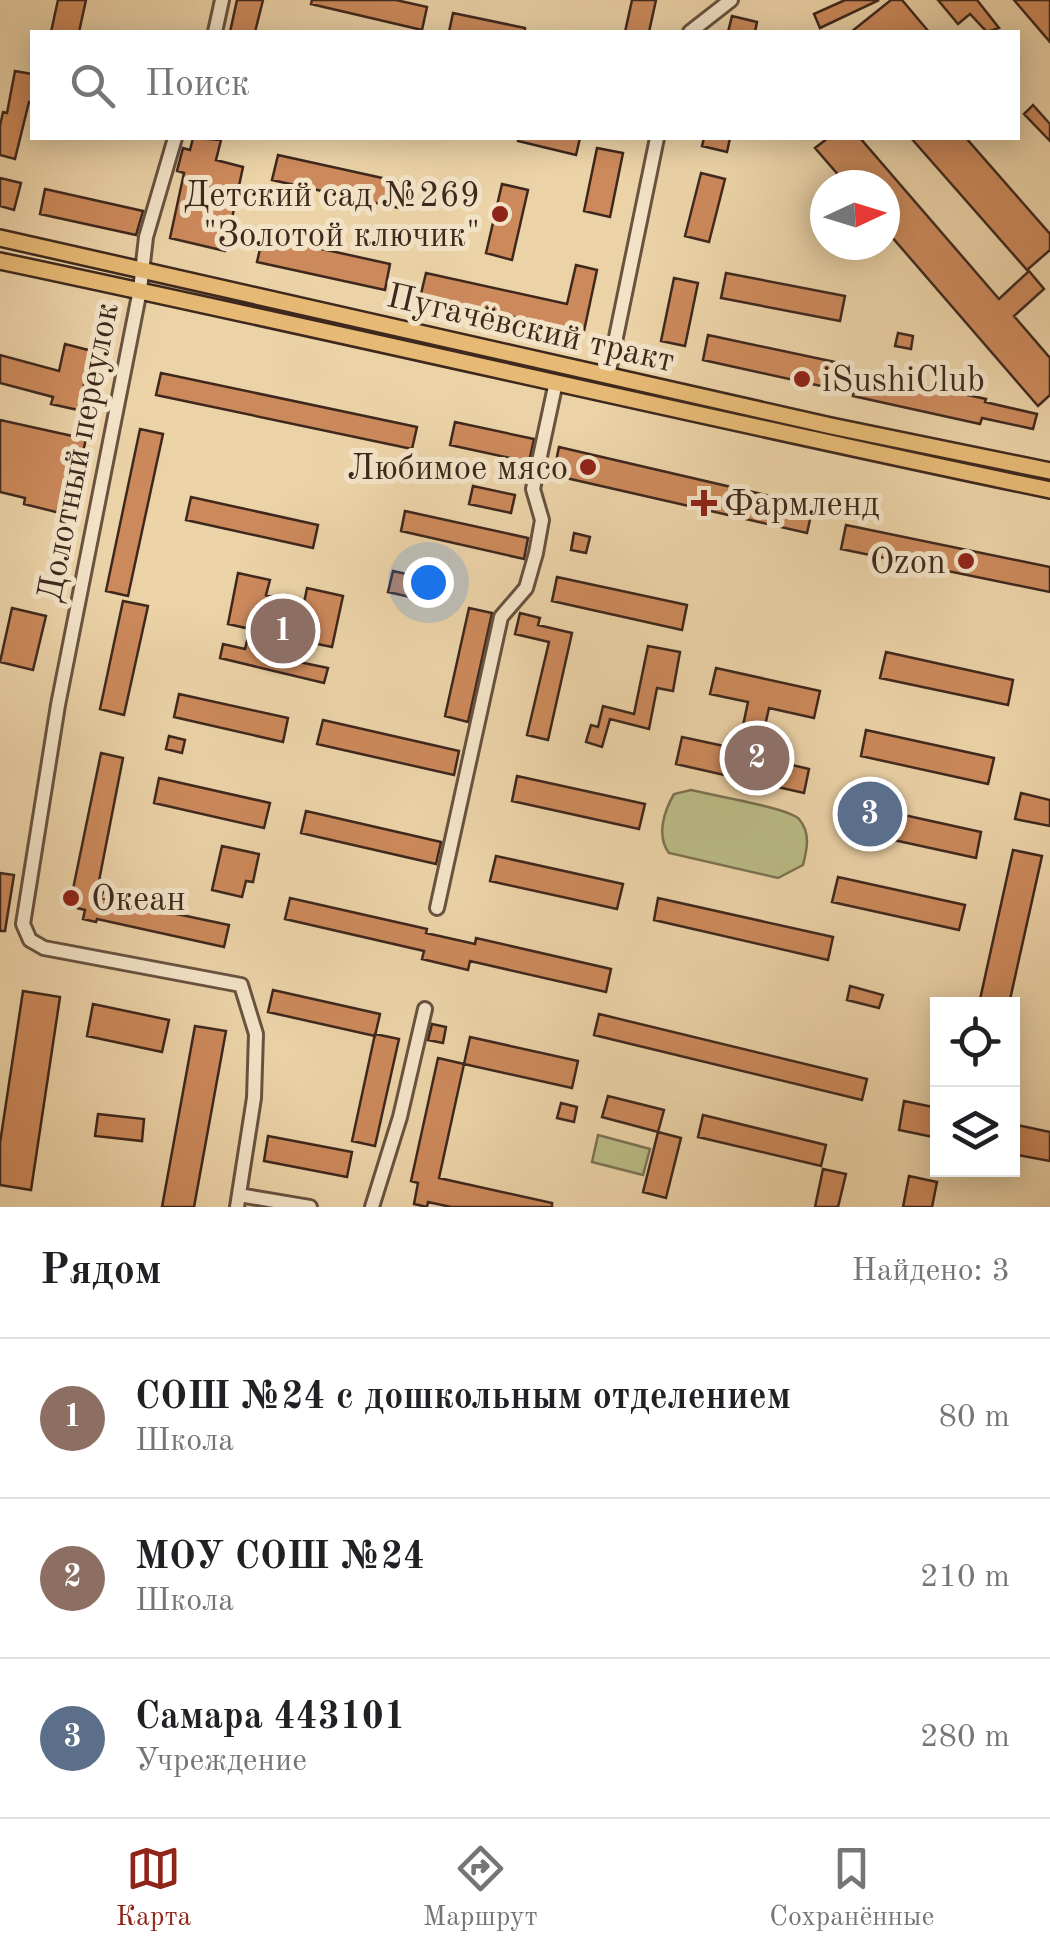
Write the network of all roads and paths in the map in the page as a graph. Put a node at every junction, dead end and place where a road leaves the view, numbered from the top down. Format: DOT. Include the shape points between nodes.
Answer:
graph roads {
  1 [pos="222,0"];
  2 [pos="731,0"];
  3 [pos="215,30"];
  4 [pos="693,30"];
  5 [pos="174,140"];
  6 [pos="656,140"];
  7 [pos="0,238"];
  8 [pos="0,261"];
  9 [pos="140,267"];
  10 [pos="140,290"];
  11 [pos="608,376"];
  12 [pos="556,382"];
  13 [pos="1050,471"];
  14 [pos="1050,490"];
  15 [pos="437,908"];
  16 [pos="425,1008"];
  17 [pos="238,1201"];
  18 [pos="310,1207"];
  19 [pos="372,1207"];
  1 -- 3 [label="street"];
  2 -- 4 [label="street"];
  5 -- 9 [label="street, Долотный переулок"];
  6 -- 11 [label="street"];
  7 -- 9 [label="main road, Пугачёвский тракт"];
  8 -- 10 [label="main road, Пугачёвский тракт"];
  9 -- 10 [label="street, Долотный переулок"];
  9 -- 11 [label="main road, Пугачёвский тракт"];
  10 -- 12 [label="main road, Пугачёвский тракт"];
  10 -- 17 [label="street, Долотный переулок" via="58,705 23,924 30,940 44,948 241,985 256,1034"];
  11 -- 13 [label="main road, Пугачёвский тракт"];
  12 -- 14 [label="main road, Пугачёвский тракт"];
  12 -- 15 [label="street" via="533,489 542,520 536,554 526,588 500,617"];
  16 -- 19 [label="street"];
  17 -- 18 [label="street"];
}
